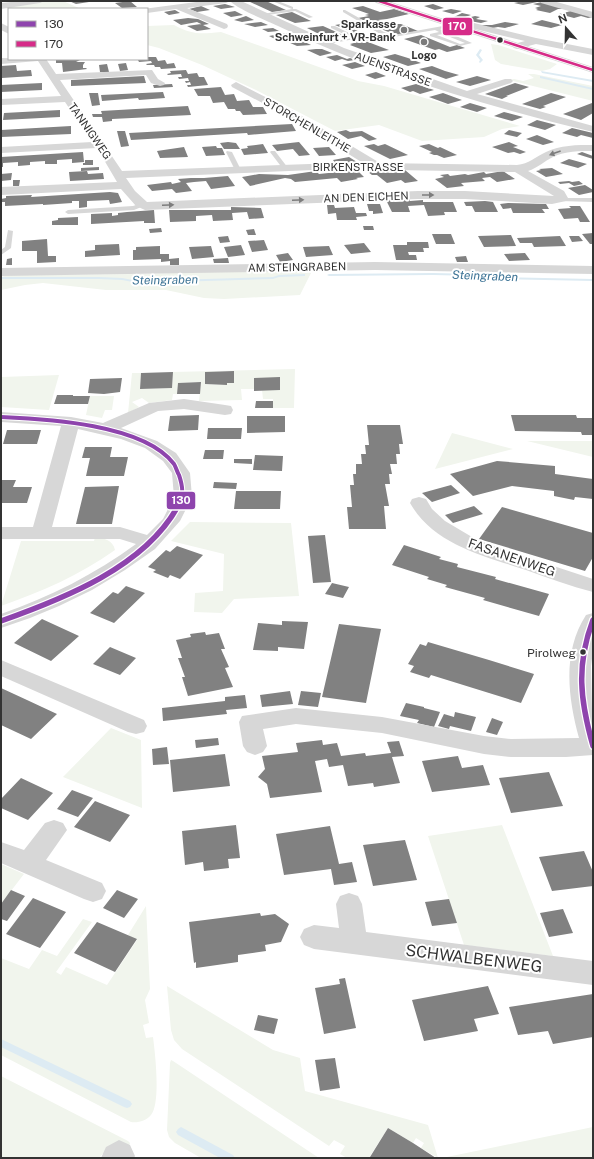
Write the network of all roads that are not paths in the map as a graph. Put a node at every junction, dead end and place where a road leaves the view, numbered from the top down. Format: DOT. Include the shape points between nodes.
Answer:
graph roads {
  1 [pos="40,1"];
  2 [pos="170,1"];
  3 [pos="222,1"];
  4 [pos="234,1"];
  5 [pos="274,1"];
  6 [pos="379,1"];
  7 [pos="544,1"];
  8 [pos="1,6"];
  9 [pos="178,6"];
  10 [pos="292,8"];
  11 [pos="148,10"];
  12 [pos="344,10"];
  13 [pos="263,15"];
  14 [pos="593,15"];
  15 [pos="310,17"];
  16 [pos="452,25"];
  17 [pos="224,26"];
  18 [pos="474,26"];
  19 [pos="332,27"];
  20 [pos="435,28"];
  21 [pos="443,32"];
  22 [pos="536,41"];
  23 [pos="326,44"];
  24 [pos="518,46"];
  25 [pos="593,52"];
  26 [pos="18,60"];
  27 [pos="42,60"];
  28 [pos="1,61"];
  29 [pos="593,70"];
  30 [pos="53,77"];
  31 [pos="508,81"];
  32 [pos="160,83"];
  33 [pos="236,85"];
  34 [pos="466,94"];
  35 [pos="68,99"];
  36 [pos="1,102"];
  37 [pos="593,129"];
  38 [pos="100,145"];
  39 [pos="593,148"];
  40 [pos="1,150"];
  41 [pos="229,152"];
  42 [pos="273,152"];
  43 [pos="376,166"];
  44 [pos="285,168"];
  45 [pos="517,169"];
  46 [pos="238,170"];
  47 [pos="122,180"];
  48 [pos="1,191"];
  49 [pos="556,199"];
  50 [pos="593,200"];
  51 [pos="142,205"];
  52 [pos="68,212"];
  53 [pos="10,231"];
  54 [pos="1,253"];
  55 [pos="593,270"];
  56 [pos="1,272"];
  57 [pos="226,410"];
  58 [pos="1,417"];
  59 [pos="71,422"];
  60 [pos="105,429"];
  61 [pos="418,503"];
  62 [pos="1,533"];
  63 [pos="42,533"];
  64 [pos="149,542"];
  65 [pos="593,586"];
  66 [pos="593,620"];
  67 [pos="1,621"];
  68 [pos="587,655"];
  69 [pos="1,667"];
  70 [pos="136,726"];
  71 [pos="254,746"];
  72 [pos="593,746"];
  73 [pos="54,830"];
  74 [pos="1,852"];
  75 [pos="28,864"];
  76 [pos="93,891"];
  77 [pos="349,904"];
  78 [pos="314,937"];
  79 [pos="354,942"];
  80 [pos="593,973"];
  1 -- 8 [label="street"];
  2 -- 9 [label="street"];
  3 -- 9 [label="street"];
  4 -- 13 [label="street, AUENSTRASSE"];
  5 -- 10 [label="lane"];
  6 -- 16 [label="street"];
  7 -- 14 [label="street"];
  9 -- 11 [label="street"];
  9 -- 17 [label="street"];
  12 -- 20 [label="lane" via="382,33 393,36"];
  13 -- 15 [label="lane" via="295,10"];
  13 -- 23 [label="street, AUENSTRASSE"];
  16 -- 20 [label="lane"];
  16 -- 24 [label="street"];
  18 -- 22 [label="street"];
  19 -- 23 [label="lane" via="357,38"];
  20 -- 21 [label="lane"];
  21 -- 21 [label="lane" via="432,35 460,45 470,43"];
  22 -- 24 [label="street"];
  22 -- 25 [label="street"];
  23 -- 34 [label="street, AUENSTRASSE"];
  24 -- 29 [label="street"];
  26 -- 28 [label="street"];
  27 -- 30 [label="street, TANNIGWEG"];
  30 -- 32 [label="street" via="149,72 154,81"];
  30 -- 35 [label="street, TANNIGWEG"];
  31 -- 34 [label="street"];
  33 -- 43 [label="street, STORCHENLEITHE" via="291,114"];
  34 -- 37 [label="street, AUENSTRASSE"];
  35 -- 36 [label="street"];
  35 -- 38 [label="street, TANNIGWEG"];
  38 -- 40 [label="street"];
  38 -- 47 [label="street, TANNIGWEG"];
  39 -- 45 [label="street, BIRKENSTRASSE, one-way" via="555,152 534,166"];
  41 -- 46 [label="lane"];
  42 -- 44 [label="lane"];
  43 -- 44 [label="street, BIRKENSTRASSE"];
  43 -- 45 [label="street, BIRKENSTRASSE"];
  44 -- 46 [label="street, BIRKENSTRASSE"];
  45 -- 49 [label="street" via="562,196"];
  46 -- 47 [label="street, BIRKENSTRASSE"];
  47 -- 48 [label="street, BIRKENSTRASSE"];
  47 -- 51 [label="street"];
  49 -- 50 [label="lane"];
  51 -- 49 [label="street, AN DEN EICHEN, one-way" via="418,195"];
  51 -- 52 [label="lane" via="134,208"];
  53 -- 54 [label="lane" via="8,248"];
  55 -- 56 [label="street, AM STEINGRABEN" via="375,266"];
  57 -- 60 [label="street" via="184,404 155,406"];
  58 -- 59 [label="street"];
  59 -- 60 [label="street"];
  59 -- 63 [label="street"];
  60 -- 64 [label="street" via="152,445 170,458 182,474 184,498 180,507 167,525"];
  61 -- 65 [label="street, FASANENWEG" via="434,522 469,543"];
  62 -- 63 [label="street"];
  63 -- 64 [label="street" via="120,534"];
  64 -- 67 [label="street" via="118,567 84,587 43,606"];
  66 -- 68 [label="street"];
  68 -- 72 [label="street" via="580,672 584,716"];
  69 -- 70 [label="street"];
  71 -- 72 [label="street" via="250,722 296,716 388,726 511,748"];
  73 -- 75 [label="street"];
  74 -- 75 [label="street"];
  75 -- 76 [label="street"];
  77 -- 79 [label="street"];
  78 -- 79 [label="street, SCHWALBENWEG"];
  79 -- 80 [label="street, SCHWALBENWEG"];
}
